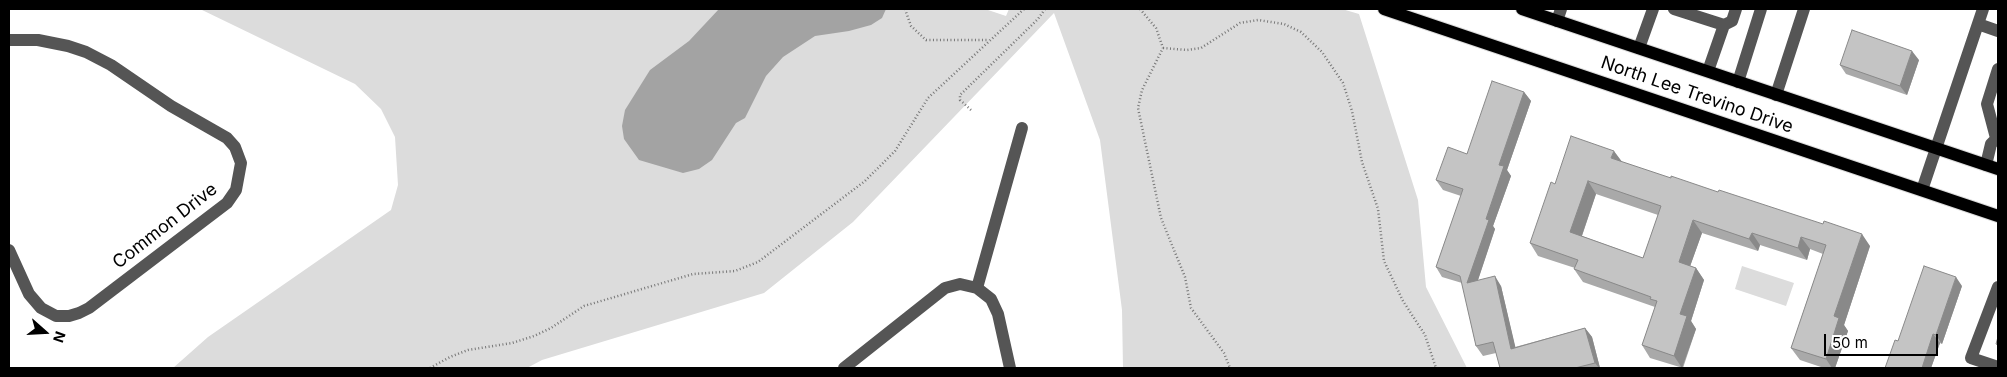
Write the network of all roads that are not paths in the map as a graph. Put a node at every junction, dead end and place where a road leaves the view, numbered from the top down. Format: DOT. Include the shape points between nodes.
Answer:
graph roads {
  1 [pos="1384,9"];
  2 [pos="1522,9"];
  3 [pos="1653,9"];
  4 [pos="1674,9"];
  5 [pos="1736,9"];
  6 [pos="1761,9"];
  7 [pos="1804,9"];
  8 [pos="1983,9"];
  9 [pos="1560,15"];
  10 [pos="1978,24"];
  11 [pos="1724,26"];
  12 [pos="1998,32"];
  13 [pos="9,40"];
  14 [pos="1639,48"];
  15 [pos="1998,69"];
  16 [pos="1708,71"];
  17 [pos="1738,82"];
  18 [pos="1776,95"];
  19 [pos="1022,128"];
  20 [pos="1997,137"];
  21 [pos="1936,148"];
  22 [pos="1986,165"];
  23 [pos="1998,169"];
  24 [pos="1922,190"];
  25 [pos="1998,216"];
  26 [pos="9,250"];
  27 [pos="1998,287"];
  28 [pos="977,288"];
  29 [pos="1969,363"];
  30 [pos="1998,367"];
  31 [pos="844,368"];
  32 [pos="1010,368"];
  1 -- 24 [label="main road, North Lee Trevino Drive"];
  2 -- 9 [label="main road, North Lee Trevino Drive"];
  3 -- 14 [label="street"];
  4 -- 11 [label="street"];
  5 -- 11 [label="street" via="1732,21"];
  6 -- 17 [label="street"];
  7 -- 18 [label="street"];
  8 -- 10 [label="street"];
  9 -- 14 [label="main road, North Lee Trevino Drive"];
  10 -- 12 [label="street"];
  10 -- 21 [label="street"];
  11 -- 16 [label="street"];
  13 -- 26 [label="street, Common Drive" via="38,40 68,46 111,65 171,106 227,138 235,147 241,163 236,190 227,203 79,314 56,316 40,308 29,294"];
  14 -- 16 [label="main road, North Lee Trevino Drive"];
  15 -- 20 [label="street" via="1987,104"];
  16 -- 17 [label="main road, North Lee Trevino Drive"];
  17 -- 18 [label="main road, North Lee Trevino Drive"];
  18 -- 21 [label="main road, North Lee Trevino Drive"];
  19 -- 28 [label="street"];
  20 -- 22 [label="street" via="1991,144"];
  21 -- 22 [label="main road, North Lee Trevino Drive"];
  21 -- 24 [label="street"];
  22 -- 23 [label="main road, North Lee Trevino Drive"];
  24 -- 25 [label="main road, North Lee Trevino Drive"];
  27 -- 29 [label="street"];
  28 -- 31 [label="street" via="960,284 945,288"];
  28 -- 32 [label="street" via="991,299 998,314"];
  29 -- 30 [label="street"];
}
